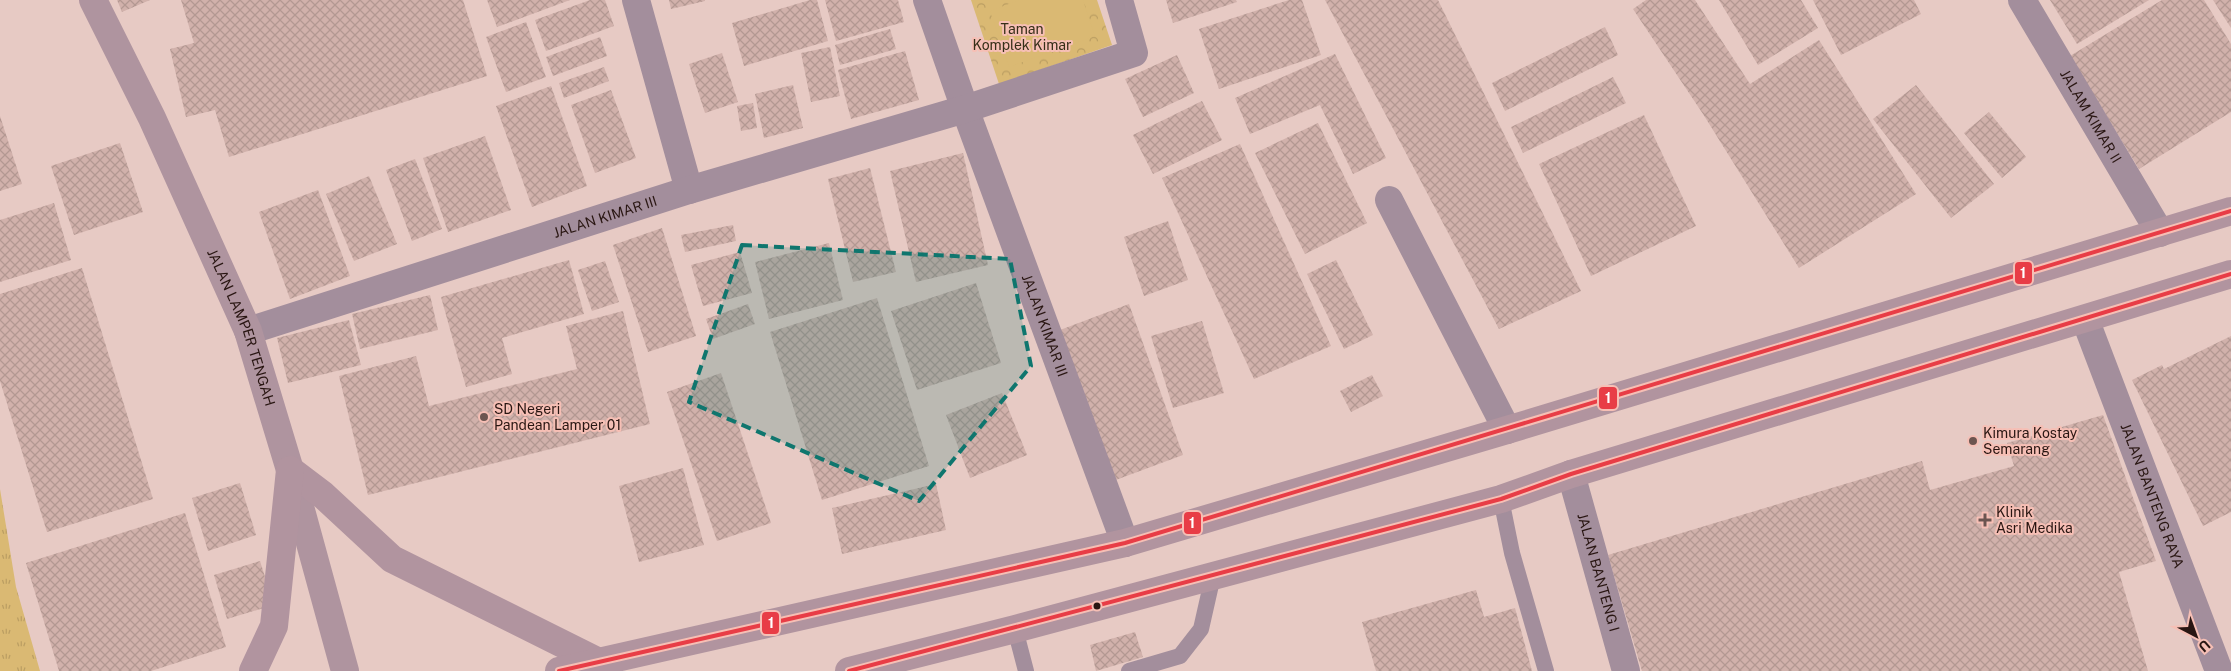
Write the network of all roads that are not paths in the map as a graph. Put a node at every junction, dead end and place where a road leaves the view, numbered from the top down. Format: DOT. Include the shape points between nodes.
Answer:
graph roads {
  1 [pos="93,0"];
  2 [pos="636,0"];
  3 [pos="927,0"];
  4 [pos="1119,0"];
  5 [pos="2022,0"];
  6 [pos="965,109"];
  7 [pos="689,190"];
  8 [pos="1389,200"];
  9 [pos="2231,211"];
  10 [pos="2160,233"];
  11 [pos="2231,274"];
  12 [pos="2085,319"];
  13 [pos="248,330"];
  14 [pos="1508,430"];
  15 [pos="290,470"];
  16 [pos="1571,474"];
  17 [pos="1501,499"];
  18 [pos="1125,543"];
  19 [pos="1213,576"];
  20 [pos="1015,629"];
  21 [pos="600,663"];
  22 [pos="253,671"];
  23 [pos="345,671"];
  24 [pos="559,671"];
  25 [pos="849,671"];
  26 [pos="1026,671"];
  27 [pos="1129,671"];
  28 [pos="1546,671"];
  29 [pos="1626,671"];
  30 [pos="2219,671"];
  1 -- 13 [label="main road, JALAN LAMPER TENGAH" via="152,118"];
  2 -- 7 [label="street"];
  3 -- 6 [label="street, JALAN KIMAR III"];
  4 -- 6 [label="street" via="1134,52"];
  5 -- 10 [label="street, JALAM KIMAR II"];
  6 -- 7 [label="street, JALAN KIMAR III"];
  6 -- 18 [label="street, JALAN KIMAR III"];
  7 -- 13 [label="street, JALAN KIMAR III"];
  8 -- 14 [label="street"];
  9 -- 10 [label="main road"];
  10 -- 14 [label="main road"];
  11 -- 12 [label="main road"];
  12 -- 16 [label="main road"];
  12 -- 30 [label="street, JALAN BANTENG RAYA"];
  13 -- 15 [label="main road, JALAN LAMPER TENGAH"];
  14 -- 18 [label="main road"];
  15 -- 21 [label="main road" via="392,559"];
  15 -- 22 [label="main road" via="274,626"];
  15 -- 23 [label="main road, JALAN LAMPER TENGAH"];
  16 -- 17 [label="main road"];
  16 -- 29 [label="street, JALAN BANTENG I"];
  17 -- 19 [label="main road"];
  17 -- 28 [label="lane" via="1512,553"];
  18 -- 21 [label="main road"];
  19 -- 20 [label="main road"];
  19 -- 27 [label="lane" via="1201,629 1180,656"];
  20 -- 25 [label="main road"];
  20 -- 26 [label="lane"];
  21 -- 24 [label="main road"];
}
